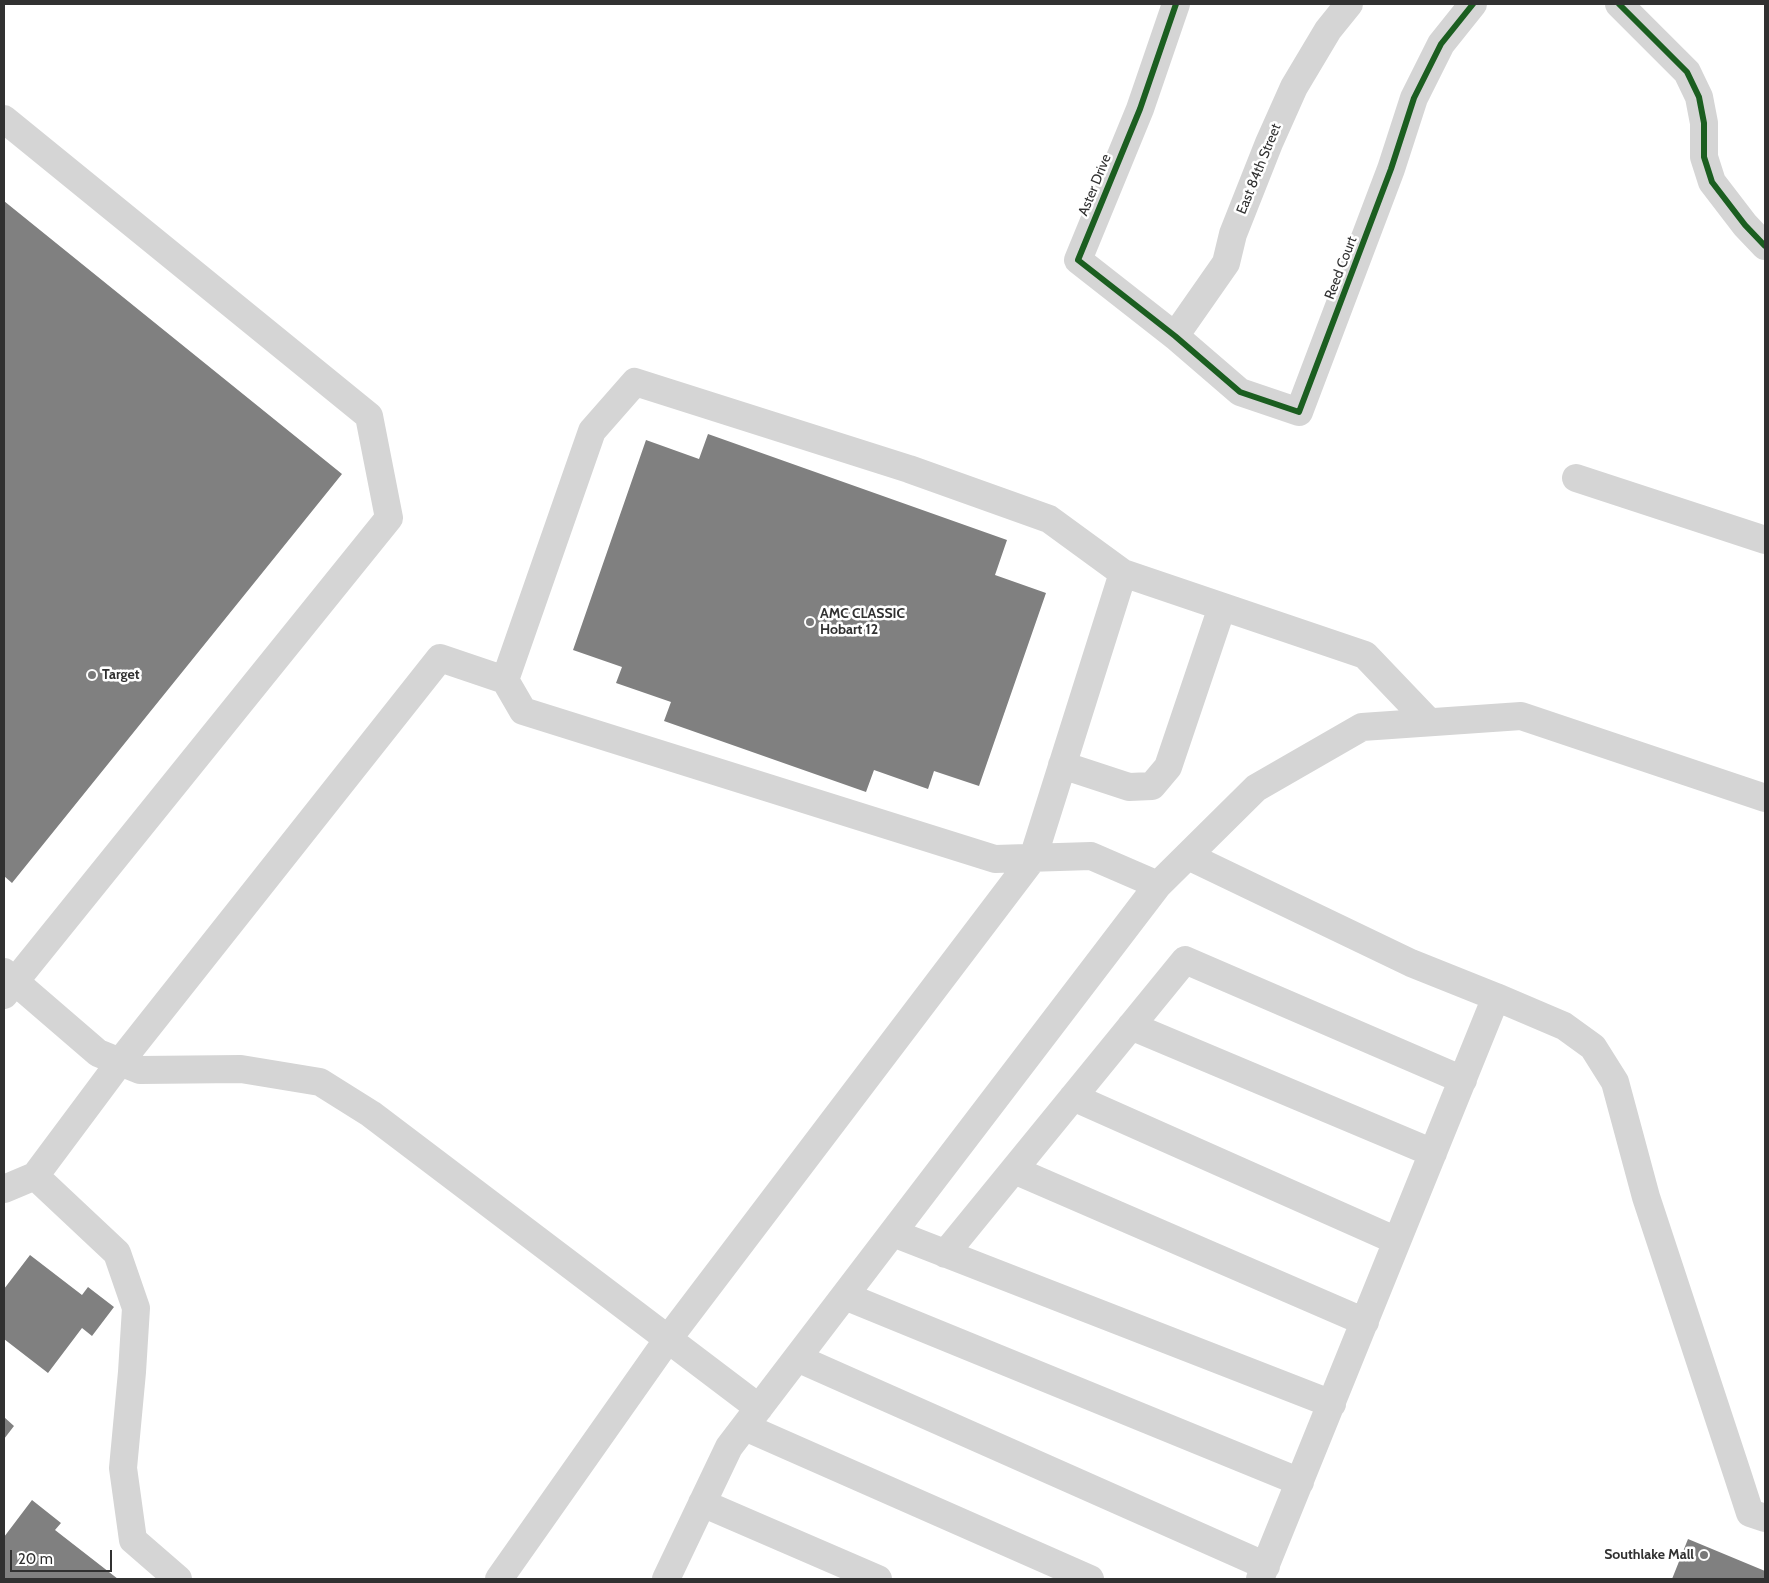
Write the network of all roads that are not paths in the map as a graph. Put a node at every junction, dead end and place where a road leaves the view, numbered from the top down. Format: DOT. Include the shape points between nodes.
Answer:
graph roads {
  1 [pos="1176,4"];
  2 [pos="1349,4"];
  3 [pos="1473,4"];
  4 [pos="1619,4"];
  5 [pos="4,119"];
  6 [pos="1765,246"];
  7 [pos="1175,336"];
  8 [pos="1576,478"];
  9 [pos="1765,540"];
  10 [pos="1122,573"];
  11 [pos="1222,607"];
  12 [pos="505,680"];
  13 [pos="1429,722"];
  14 [pos="1062,765"];
  15 [pos="1765,798"];
  16 [pos="1188,856"];
  17 [pos="1033,858"];
  18 [pos="1158,885"];
  19 [pos="7,983"];
  20 [pos="1496,997"];
  21 [pos="1131,1026"];
  22 [pos="120,1062"];
  23 [pos="1463,1080"];
  24 [pos="1073,1097"];
  25 [pos="1433,1153"];
  26 [pos="1014,1170"];
  27 [pos="35,1176"];
  28 [pos="4,1189"];
  29 [pos="892,1233"];
  30 [pos="1397,1241"];
  31 [pos="945,1254"];
  32 [pos="844,1296"];
  33 [pos="1365,1322"];
  34 [pos="668,1339"];
  35 [pos="797,1358"];
  36 [pos="1332,1404"];
  37 [pos="752,1418"];
  38 [pos="1300,1482"];
  39 [pos="702,1503"];
  40 [pos="1765,1518"];
  41 [pos="1263,1572"];
  42 [pos="178,1579"];
  43 [pos="499,1579"];
  44 [pos="666,1579"];
  45 [pos="878,1579"];
  46 [pos="1090,1579"];
  1 -- 7 [label="street, Aster Drive" via="1140,109 1078,260"];
  2 -- 7 [label="street, East 84th Street" via="1328,30 1294,87 1233,234 1226,263"];
  3 -- 7 [label="street, Reed Court" via="1441,44 1414,98 1388,179 1299,412 1240,392"];
  4 -- 6 [label="street" via="1687,72 1699,97 1704,123 1704,157 1712,182"];
  5 -- 19 [label="street" via="369,416 389,518"];
  8 -- 9 [label="street"];
  10 -- 11 [label="street"];
  10 -- 12 [label="street" via="1049,519 909,469 635,382 592,431"];
  10 -- 14 [label="street"];
  11 -- 13 [label="street" via="1366,655"];
  11 -- 14 [label="street" via="1168,767 1152,786 1129,787"];
  12 -- 17 [label="street" via="523,711 996,859"];
  12 -- 22 [label="street" via="440,658"];
  13 -- 15 [label="street" via="1521,716"];
  13 -- 16 [label="street" via="1362,726 1256,788"];
  14 -- 17 [label="street"];
  16 -- 18 [label="street"];
  16 -- 20 [label="street" via="1411,963"];
  17 -- 18 [label="street" via="1091,856"];
  17 -- 34 [label="street"];
  18 -- 29 [label="street"];
  19 -- 22 [label="street" via="98,1053"];
  20 -- 23 [label="street"];
  20 -- 40 [label="street" via="1564,1026 1593,1048 1615,1082 1646,1197 1750,1513"];
  21 -- 23 [label="street" via="1185,960"];
  21 -- 24 [label="street"];
  21 -- 25 [label="street"];
  22 -- 27 [label="street"];
  22 -- 34 [label="street" via="140,1070 241,1069 320,1082 371,1114"];
  23 -- 25 [label="street"];
  24 -- 26 [label="street"];
  24 -- 30 [label="street"];
  25 -- 30 [label="street"];
  26 -- 31 [label="street"];
  26 -- 33 [label="street"];
  27 -- 28 [label="street"];
  27 -- 42 [label="street" via="116,1253 136,1308 123,1468 133,1540"];
  29 -- 31 [label="street"];
  29 -- 32 [label="street"];
  30 -- 33 [label="street"];
  31 -- 36 [label="street"];
  32 -- 35 [label="street"];
  32 -- 38 [label="street"];
  33 -- 36 [label="street"];
  34 -- 37 [label="street"];
  34 -- 43 [label="street"];
  35 -- 37 [label="street"];
  35 -- 41 [label="street"];
  36 -- 38 [label="street"];
  37 -- 39 [label="street" via="729,1447"];
  37 -- 46 [label="street"];
  38 -- 41 [label="street"];
  39 -- 44 [label="street"];
  39 -- 45 [label="street"];
}
